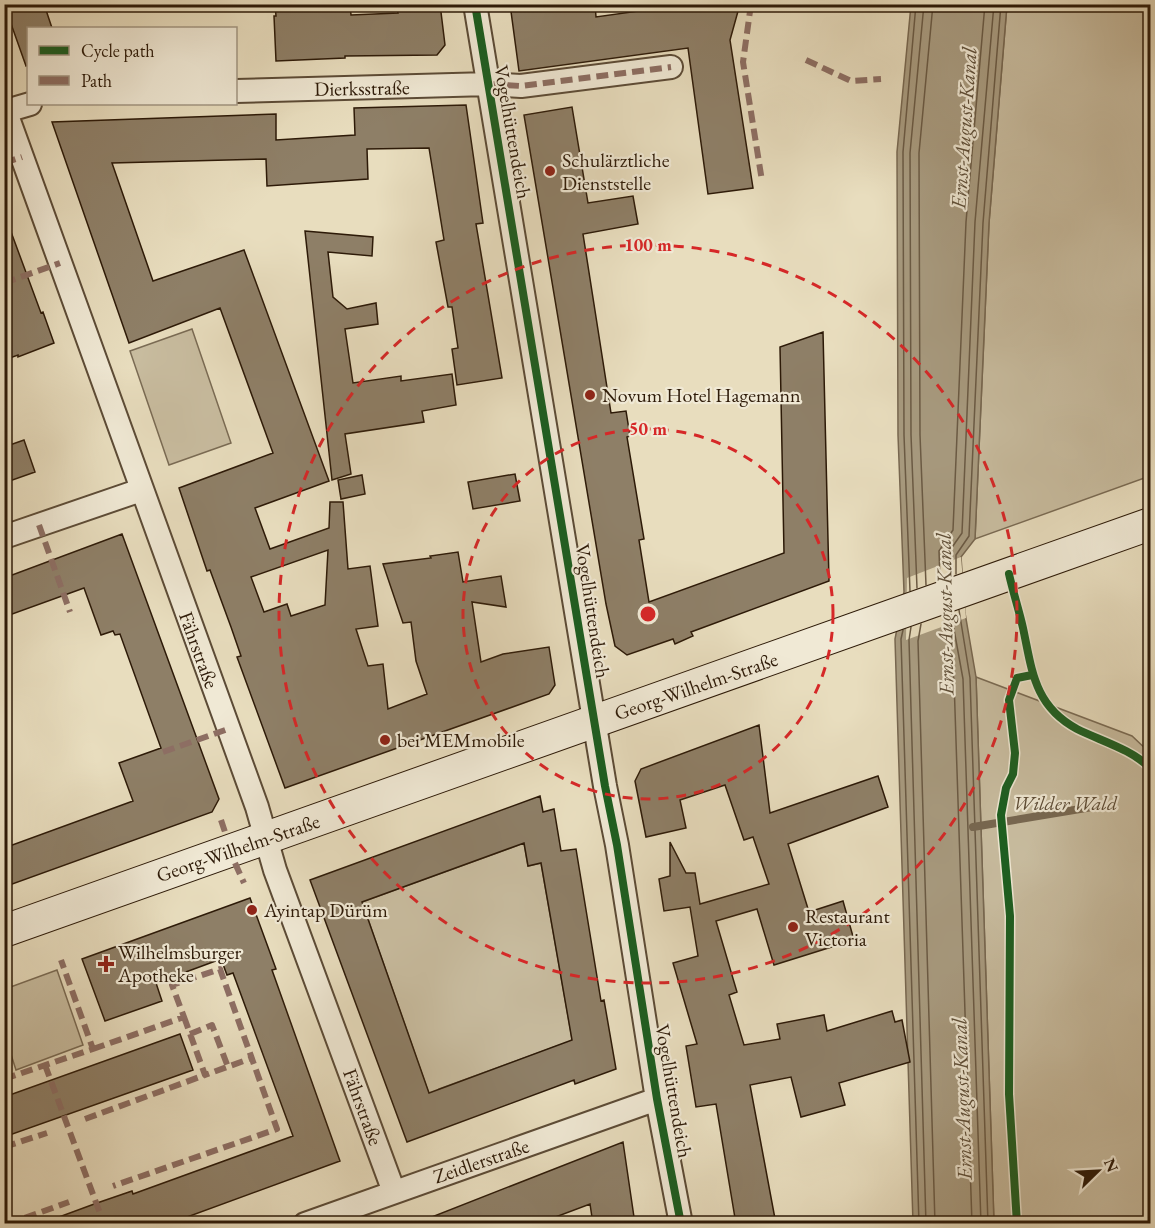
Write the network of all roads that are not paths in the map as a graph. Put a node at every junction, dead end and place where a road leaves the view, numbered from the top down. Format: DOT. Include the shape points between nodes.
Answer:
graph roads {
  1 [pos="475,4"];
  2 [pos="671,67"];
  3 [pos="489,84"];
  4 [pos="237,91"];
  5 [pos="27,105"];
  6 [pos="5,109"];
  7 [pos="141,490"];
  8 [pos="1150,524"];
  9 [pos="4,537"];
  10 [pos="594,722"];
  11 [pos="266,838"];
  12 [pos="4,931"];
  13 [pos="657,1099"];
  14 [pos="394,1192"];
  15 [pos="305,1224"];
  16 [pos="681,1224"];
  1 -- 3 [label="street, Vogelhüttendeich"];
  2 -- 3 [label="street, Dierksstraße" via="521,86"];
  3 -- 4 [label="street, Dierksstraße"];
  3 -- 10 [label="street, Vogelhüttendeich"];
  5 -- 6 [label="street"];
  6 -- 7 [label="street, Fährstraße"];
  7 -- 9 [label="street"];
  7 -- 11 [label="street, Fährstraße"];
  8 -- 10 [label="street, Georg-Wilhelm-Straße"];
  10 -- 11 [label="street, Georg-Wilhelm-Straße"];
  10 -- 13 [label="street, Vogelhüttendeich"];
  11 -- 12 [label="street, Georg-Wilhelm-Straße"];
  11 -- 14 [label="street, Fährstraße"];
  13 -- 14 [label="street, Zeidlerstraße"];
  13 -- 16 [label="street, Vogelhüttendeich"];
  14 -- 15 [label="street, Zeidlerstraße"];
}
